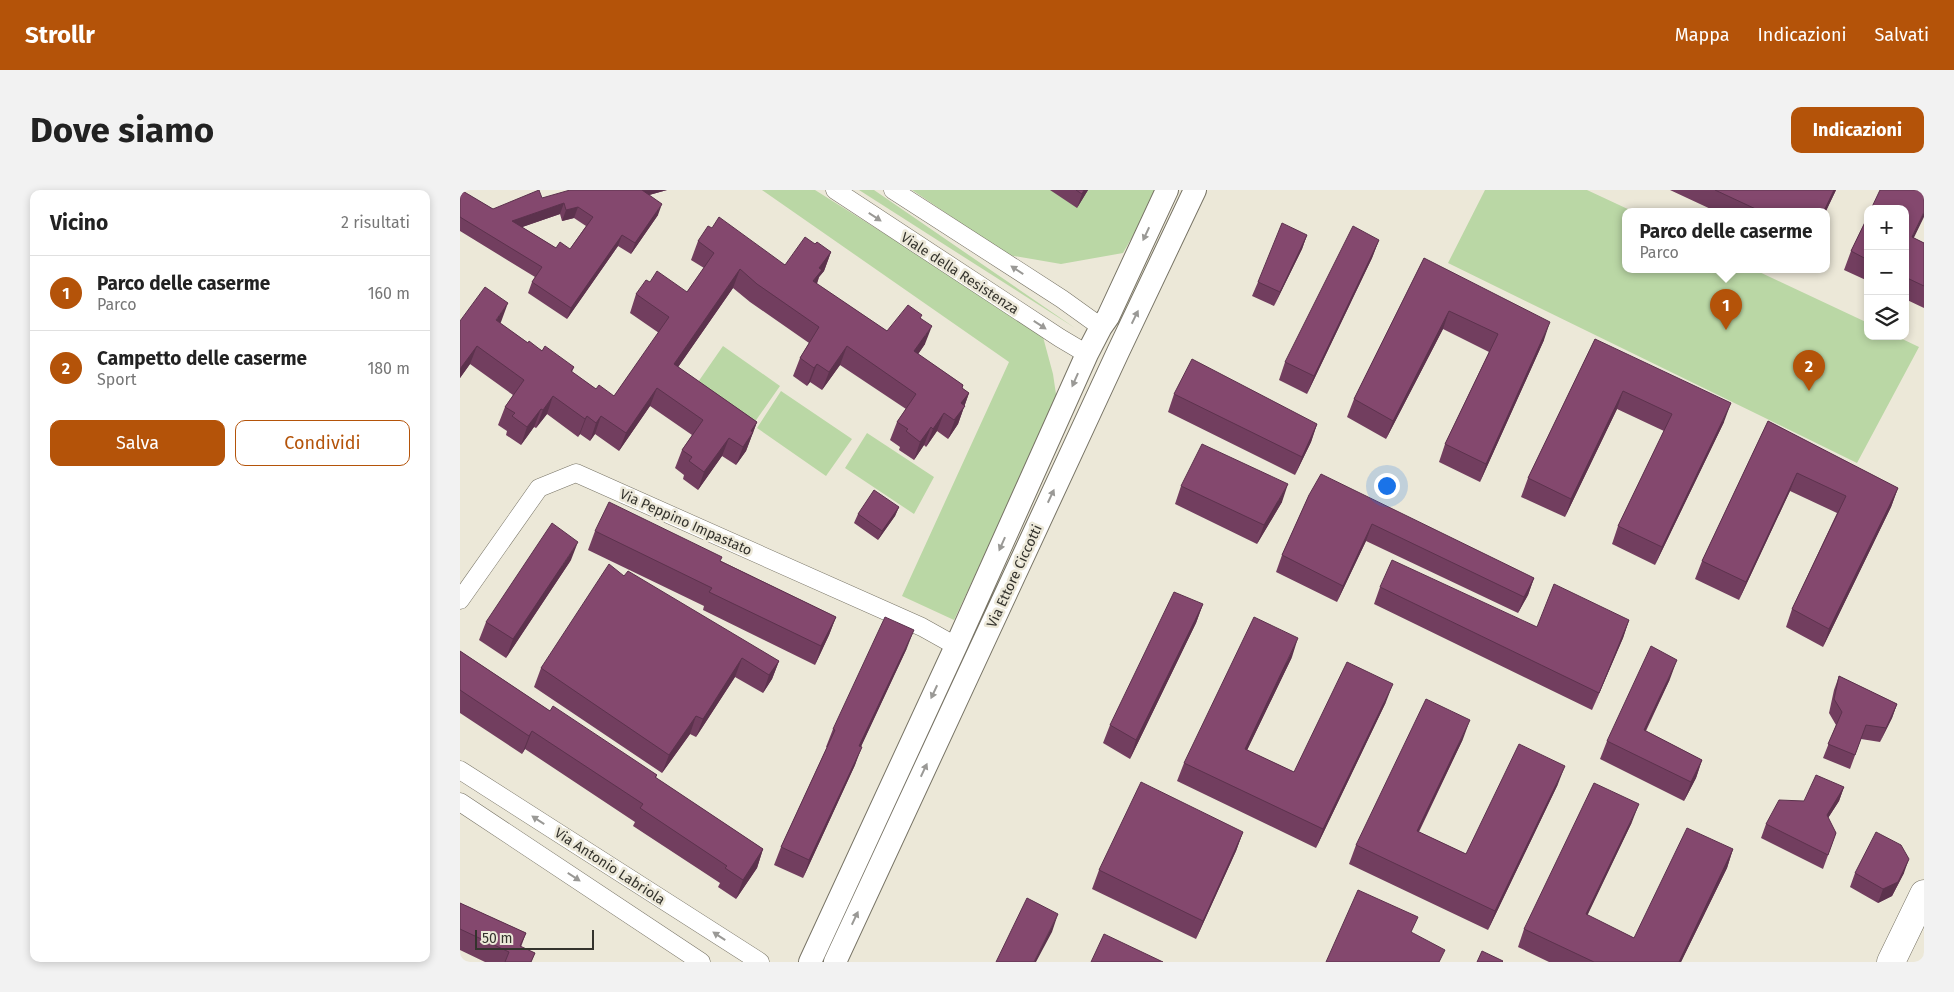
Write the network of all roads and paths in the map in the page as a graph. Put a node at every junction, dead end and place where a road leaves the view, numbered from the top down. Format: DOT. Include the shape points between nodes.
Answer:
graph roads {
  1 [pos="835,190"];
  2 [pos="893,190"];
  3 [pos="1167,190"];
  4 [pos="1196,190"];
  5 [pos="1101,327"];
  6 [pos="1118,352"];
  7 [pos="1087,354"];
  8 [pos="460,600"];
  9 [pos="956,646"];
  10 [pos="460,770"];
  11 [pos="460,802"];
  12 [pos="1924,894"];
  13 [pos="702,962"];
  14 [pos="760,962"];
  15 [pos="810,962"];
  16 [pos="835,962"];
  17 [pos="1891,962"];
  1 -- 7 [label="street, Viale della Resistenza, one-way"];
  5 -- 2 [label="street, one-way"];
  3 -- 5 [label="street, Via Ettore Ciccotti, one-way"];
  6 -- 4 [label="street, Via Ettore Ciccotti, one-way"];
  5 -- 6 [label="street"];
  5 -- 7 [label="street, Via Ettore Ciccotti"];
  6 -- 7 [label="street"];
  16 -- 6 [label="street, Via Ettore Ciccotti, one-way"];
  7 -- 9 [label="street, Via Ettore Ciccotti, one-way"];
  8 -- 9 [label="street, Via Peppino Impastato" via="539,488 576,473 922,627"];
  9 -- 15 [label="street, Via Ettore Ciccotti, one-way"];
  14 -- 10 [label="street, Via Antonio Labriola, one-way"];
  11 -- 13 [label="street, one-way"];
  12 -- 17 [label="main road"];
}
